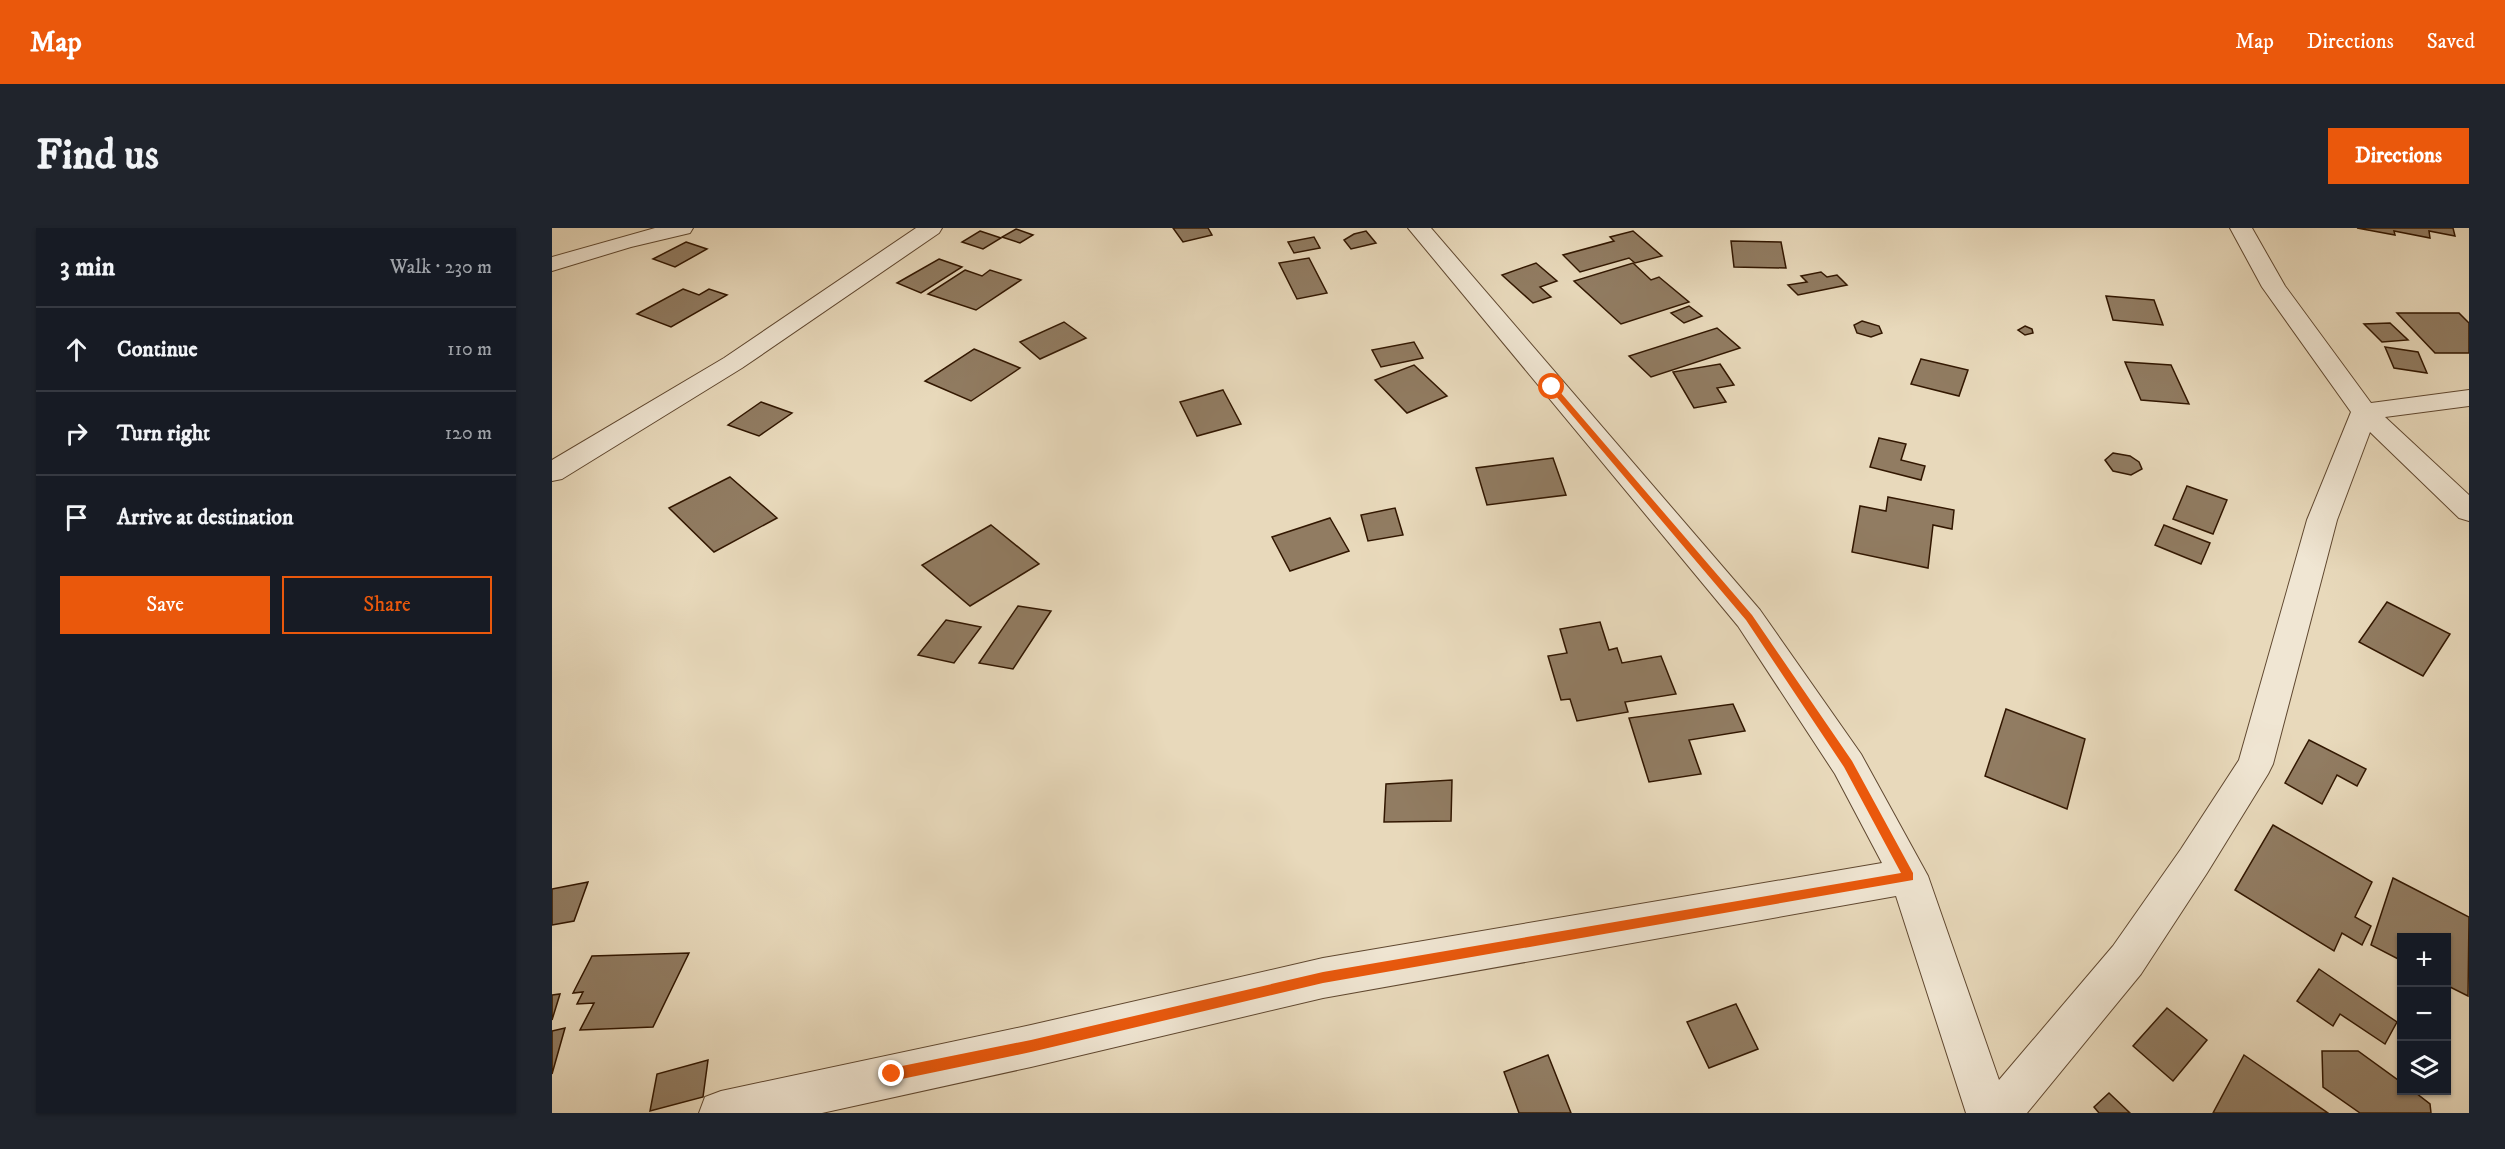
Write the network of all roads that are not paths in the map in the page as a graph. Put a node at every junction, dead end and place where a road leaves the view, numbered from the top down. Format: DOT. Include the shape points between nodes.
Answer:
graph roads {
  1 [pos="682,228"];
  2 [pos="931,228"];
  3 [pos="1419,228"];
  4 [pos="2241,228"];
  5 [pos="552,264"];
  6 [pos="2469,398"];
  7 [pos="2364,412"];
  8 [pos="552,471"];
  9 [pos="2469,511"];
  10 [pos="1909,876"];
  11 [pos="721,1113"];
  12 [pos="1988,1113"];
  13 [pos="1999,1113"];
  1 -- 5 [label="street"];
  2 -- 8 [label="street" via="733,363"];
  3 -- 10 [label="street" via="1749,618 1848,764"];
  4 -- 7 [label="street" via="2274,287"];
  6 -- 7 [label="street"];
  7 -- 9 [label="street"];
  7 -- 13 [label="street" via="2322,520 2255,764 2127,960"];
  10 -- 11 [label="street" via="1323,978"];
  10 -- 12 [label="street"];
}
